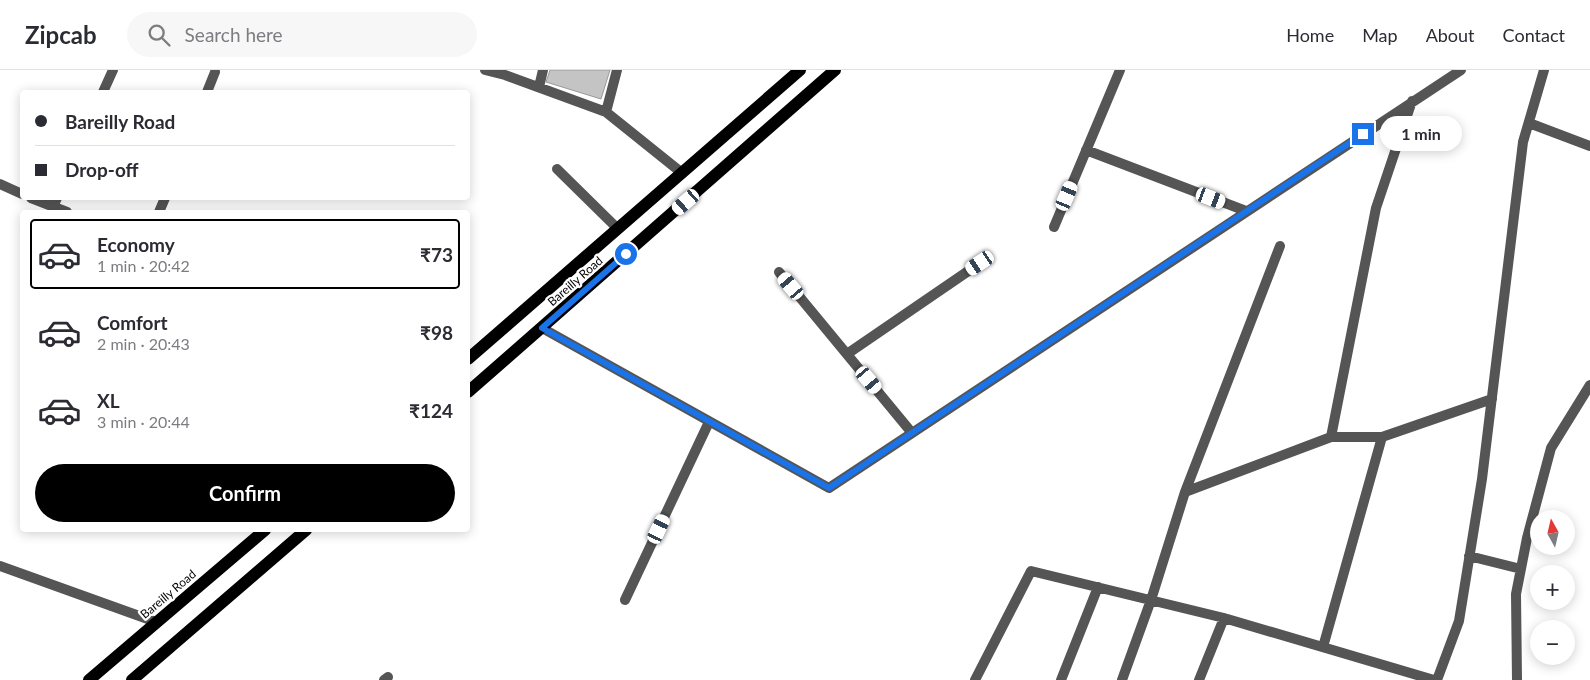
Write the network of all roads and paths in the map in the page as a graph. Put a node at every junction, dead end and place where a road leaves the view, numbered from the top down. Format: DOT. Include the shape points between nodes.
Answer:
graph roads {
  1 [pos="113,70"];
  2 [pos="485,70"];
  3 [pos="543,70"];
  4 [pos="617,70"];
  5 [pos="800,70"];
  6 [pos="834,70"];
  7 [pos="1120,70"];
  8 [pos="1461,70"];
  9 [pos="1544,70"];
  10 [pos="215,72"];
  11 [pos="539,87"];
  12 [pos="104,90"];
  13 [pos="208,90"];
  14 [pos="1412,102"];
  15 [pos="606,112"];
  16 [pos="1529,123"];
  17 [pos="1590,146"];
  18 [pos="1086,150"];
  19 [pos="557,168"];
  20 [pos="682,173"];
  21 [pos="0,184"];
  22 [pos="20,193"];
  23 [pos="1246,211"];
  24 [pos="1054,227"];
  25 [pos="618,229"];
  26 [pos="1280,246"];
  27 [pos="980,263"];
  28 [pos="779,272"];
  29 [pos="542,328"];
  30 [pos="847,354"];
  31 [pos="470,357"];
  32 [pos="470,390"];
  33 [pos="1589,390"];
  34 [pos="1492,399"];
  35 [pos="709,422"];
  36 [pos="912,433"];
  37 [pos="1331,437"];
  38 [pos="1382,438"];
  39 [pos="1185,492"];
  40 [pos="263,532"];
  41 [pos="304,532"];
  42 [pos="1470,556"];
  43 [pos="0,566"];
  44 [pos="1521,569"];
  45 [pos="1098,587"];
  46 [pos="625,600"];
  47 [pos="1151,600"];
  48 [pos="1224,618"];
  49 [pos="156,622"];
  50 [pos="1323,647"];
  51 [pos="90,680"];
  52 [pos="132,680"];
  53 [pos="974,680"];
  54 [pos="1061,680"];
  55 [pos="1122,680"];
  56 [pos="1199,680"];
  57 [pos="1435,680"];
  58 [pos="1517,680"];
  1 -- 12 [label="street"];
  2 -- 11 [label="street"];
  3 -- 11 [label="street"];
  4 -- 15 [label="street"];
  5 -- 20 [label="main road, Bareilly Road"];
  6 -- 29 [label="main road, Bareilly Road"];
  7 -- 18 [label="street"];
  8 -- 14 [label="street"];
  9 -- 16 [label="street"];
  10 -- 13 [label="street"];
  11 -- 15 [label="street"];
  14 -- 23 [label="street"];
  14 -- 37 [label="street" via="1376,208"];
  15 -- 20 [label="street"];
  16 -- 17 [label="street"];
  16 -- 34 [label="street" via="1523,142"];
  18 -- 23 [label="street"];
  18 -- 24 [label="street"];
  19 -- 25 [label="street"];
  20 -- 25 [label="main road, Bareilly Road"];
  21 -- 22 [label="street"];
  23 -- 36 [label="street"];
  25 -- 31 [label="main road, Bareilly Road"];
  26 -- 39 [label="street"];
  27 -- 30 [label="street"];
  28 -- 30 [label="street"];
  29 -- 32 [label="main road, Bareilly Road"];
  29 -- 35 [label="street"];
  30 -- 36 [label="street"];
  33 -- 44 [label="street" via="1552,448"];
  34 -- 38 [label="street"];
  34 -- 42 [label="street"];
  35 -- 36 [label="street" via="829,488"];
  35 -- 46 [label="street"];
  37 -- 38 [label="street"];
  37 -- 39 [label="street"];
  38 -- 50 [label="street"];
  39 -- 47 [label="street"];
  40 -- 49 [label="main road, Bareilly Road"];
  41 -- 52 [label="main road"];
  42 -- 44 [label="street"];
  42 -- 57 [label="street" via="1459,621"];
  43 -- 49 [label="street"];
  44 -- 58 [label="street" via="1516,594"];
  45 -- 47 [label="street"];
  45 -- 53 [label="street" via="1031,571"];
  45 -- 54 [label="street"];
  47 -- 48 [label="street"];
  47 -- 55 [label="street"];
  48 -- 50 [label="street"];
  48 -- 56 [label="street"];
  49 -- 51 [label="main road, Bareilly Road"];
  50 -- 57 [label="street"];
}
